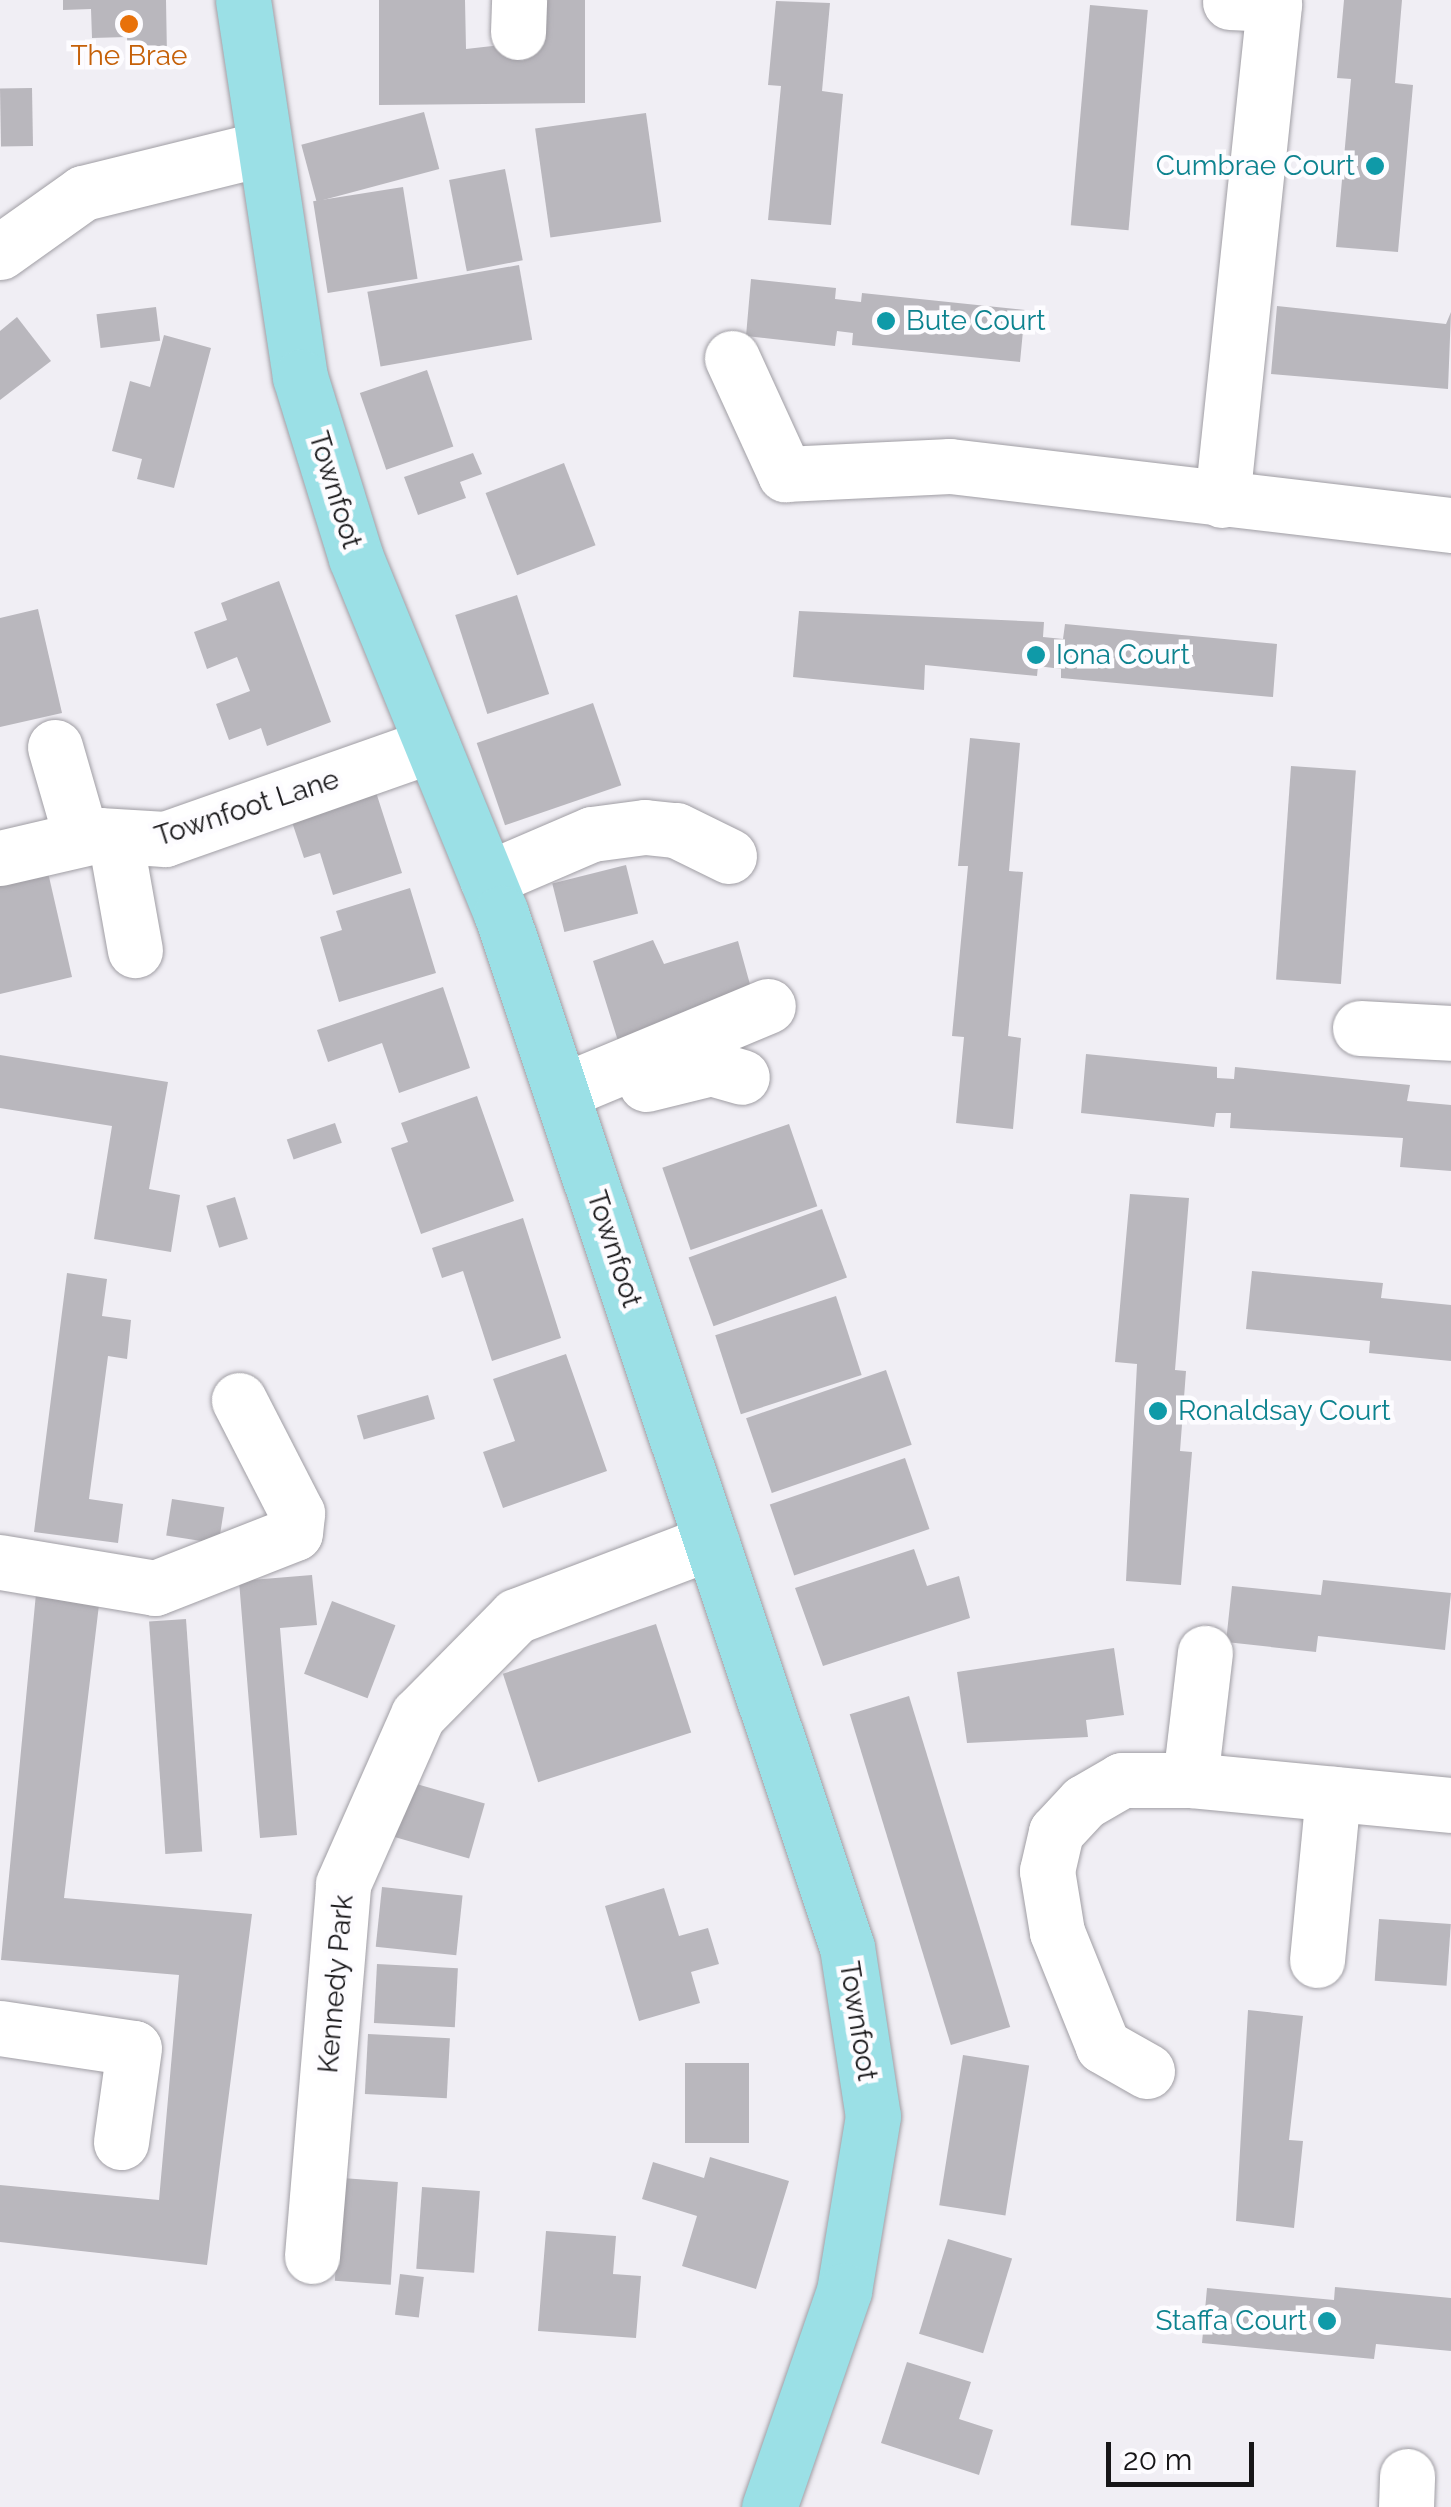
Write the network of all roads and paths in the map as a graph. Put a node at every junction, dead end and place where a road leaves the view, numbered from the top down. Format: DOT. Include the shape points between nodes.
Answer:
graph roads {
  1 [pos="242,0"];
  2 [pos="1230,2"];
  3 [pos="264,148"];
  4 [pos="0,252"];
  5 [pos="732,358"];
  6 [pos="1222,500"];
  7 [pos="1451,525"];
  8 [pos="432,745"];
  9 [pos="55,747"];
  10 [pos="98,838"];
  11 [pos="730,856"];
  12 [pos="0,858"];
  13 [pos="488,878"];
  14 [pos="135,950"];
  15 [pos="768,1006"];
  16 [pos="1360,1028"];
  17 [pos="1451,1033"];
  18 [pos="742,1077"];
  19 [pos="564,1100"];
  20 [pos="239,1400"];
  21 [pos="711,1542"];
  22 [pos="0,1562"];
  23 [pos="1205,1652"];
  24 [pos="1190,1780"];
  25 [pos="1332,1794"];
  26 [pos="1451,1805"];
  27 [pos="1317,1960"];
  28 [pos="0,2028"];
  29 [pos="1147,2070"];
  30 [pos="121,2142"];
  31 [pos="312,2256"];
  32 [pos="773,2506"];
  1 -- 3 [label="main road, Townfoot"];
  2 -- 6 [label="street" via="1274,4"];
  3 -- 4 [label="street" via="82,193"];
  3 -- 8 [label="main road, Townfoot" via="300,376 356,558"];
  5 -- 6 [label="street" via="785,474 950,466"];
  6 -- 7 [label="street"];
  8 -- 10 [label="street, Townfoot Lane" via="166,839"];
  8 -- 13 [label="main road, Townfoot"];
  9 -- 10 [label="street"];
  10 -- 12 [label="street, Townfoot Lane"];
  10 -- 14 [label="street"];
  11 -- 13 [label="street" via="676,830 645,827 592,834"];
  13 -- 19 [label="main road, Townfoot"];
  15 -- 19 [label="street"];
  16 -- 17 [label="street"];
  18 -- 19 [label="street" via="712,1068"];
  19 -- 21 [label="main road, Townfoot"];
  20 -- 22 [label="street" via="297,1513 294,1534 155,1588"];
  21 -- 31 [label="street, Kennedy Park" via="516,1616 418,1715 344,1884"];
  21 -- 32 [label="main road, Townfoot" via="847,1948 873,2116 844,2292"];
  23 -- 24 [label="street"];
  24 -- 25 [label="street"];
  24 -- 29 [label="street" via="1122,1780 1084,1802 1056,1832 1047,1871 1057,1932 1103,2046"];
  25 -- 26 [label="street"];
  25 -- 27 [label="street"];
  28 -- 30 [label="street" via="134,2048"];
}
